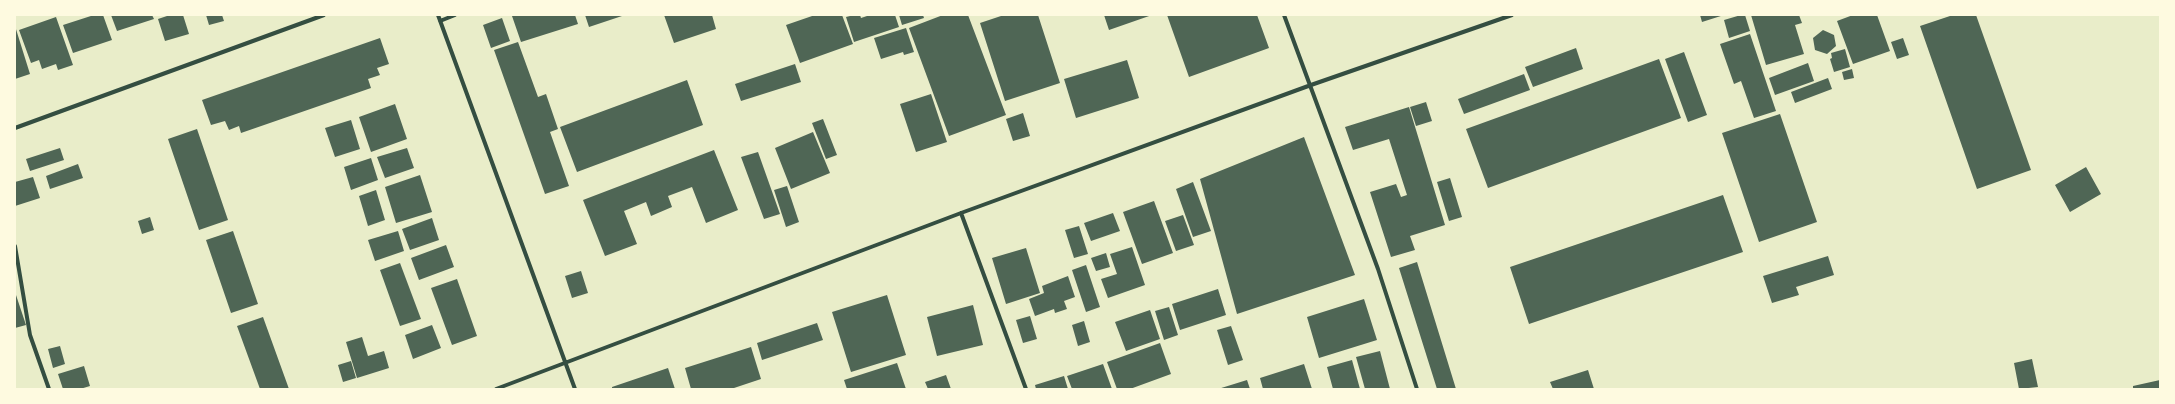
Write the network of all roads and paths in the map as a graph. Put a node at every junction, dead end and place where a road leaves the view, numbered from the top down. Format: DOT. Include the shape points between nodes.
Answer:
graph roads {
  1 [pos="324,15"];
  2 [pos="438,15"];
  3 [pos="455,15"];
  4 [pos="1284,15"];
  5 [pos="1512,15"];
  6 [pos="440,21"];
  7 [pos="1310,85"];
  8 [pos="15,128"];
  9 [pos="961,213"];
  10 [pos="15,246"];
  11 [pos="566,364"];
  12 [pos="49,389"];
  13 [pos="496,389"];
  14 [pos="575,389"];
  15 [pos="1026,389"];
  16 [pos="1417,389"];
  1 -- 8 [label="street"];
  2 -- 6 [label="street"];
  3 -- 6 [label="street"];
  4 -- 7 [label="street"];
  5 -- 7 [label="street"];
  6 -- 11 [label="street"];
  7 -- 9 [label="street"];
  7 -- 16 [label="street" via="1378,269"];
  9 -- 11 [label="street"];
  9 -- 15 [label="street"];
  10 -- 12 [label="street" via="30,335"];
  11 -- 13 [label="street"];
  11 -- 14 [label="street"];
}
